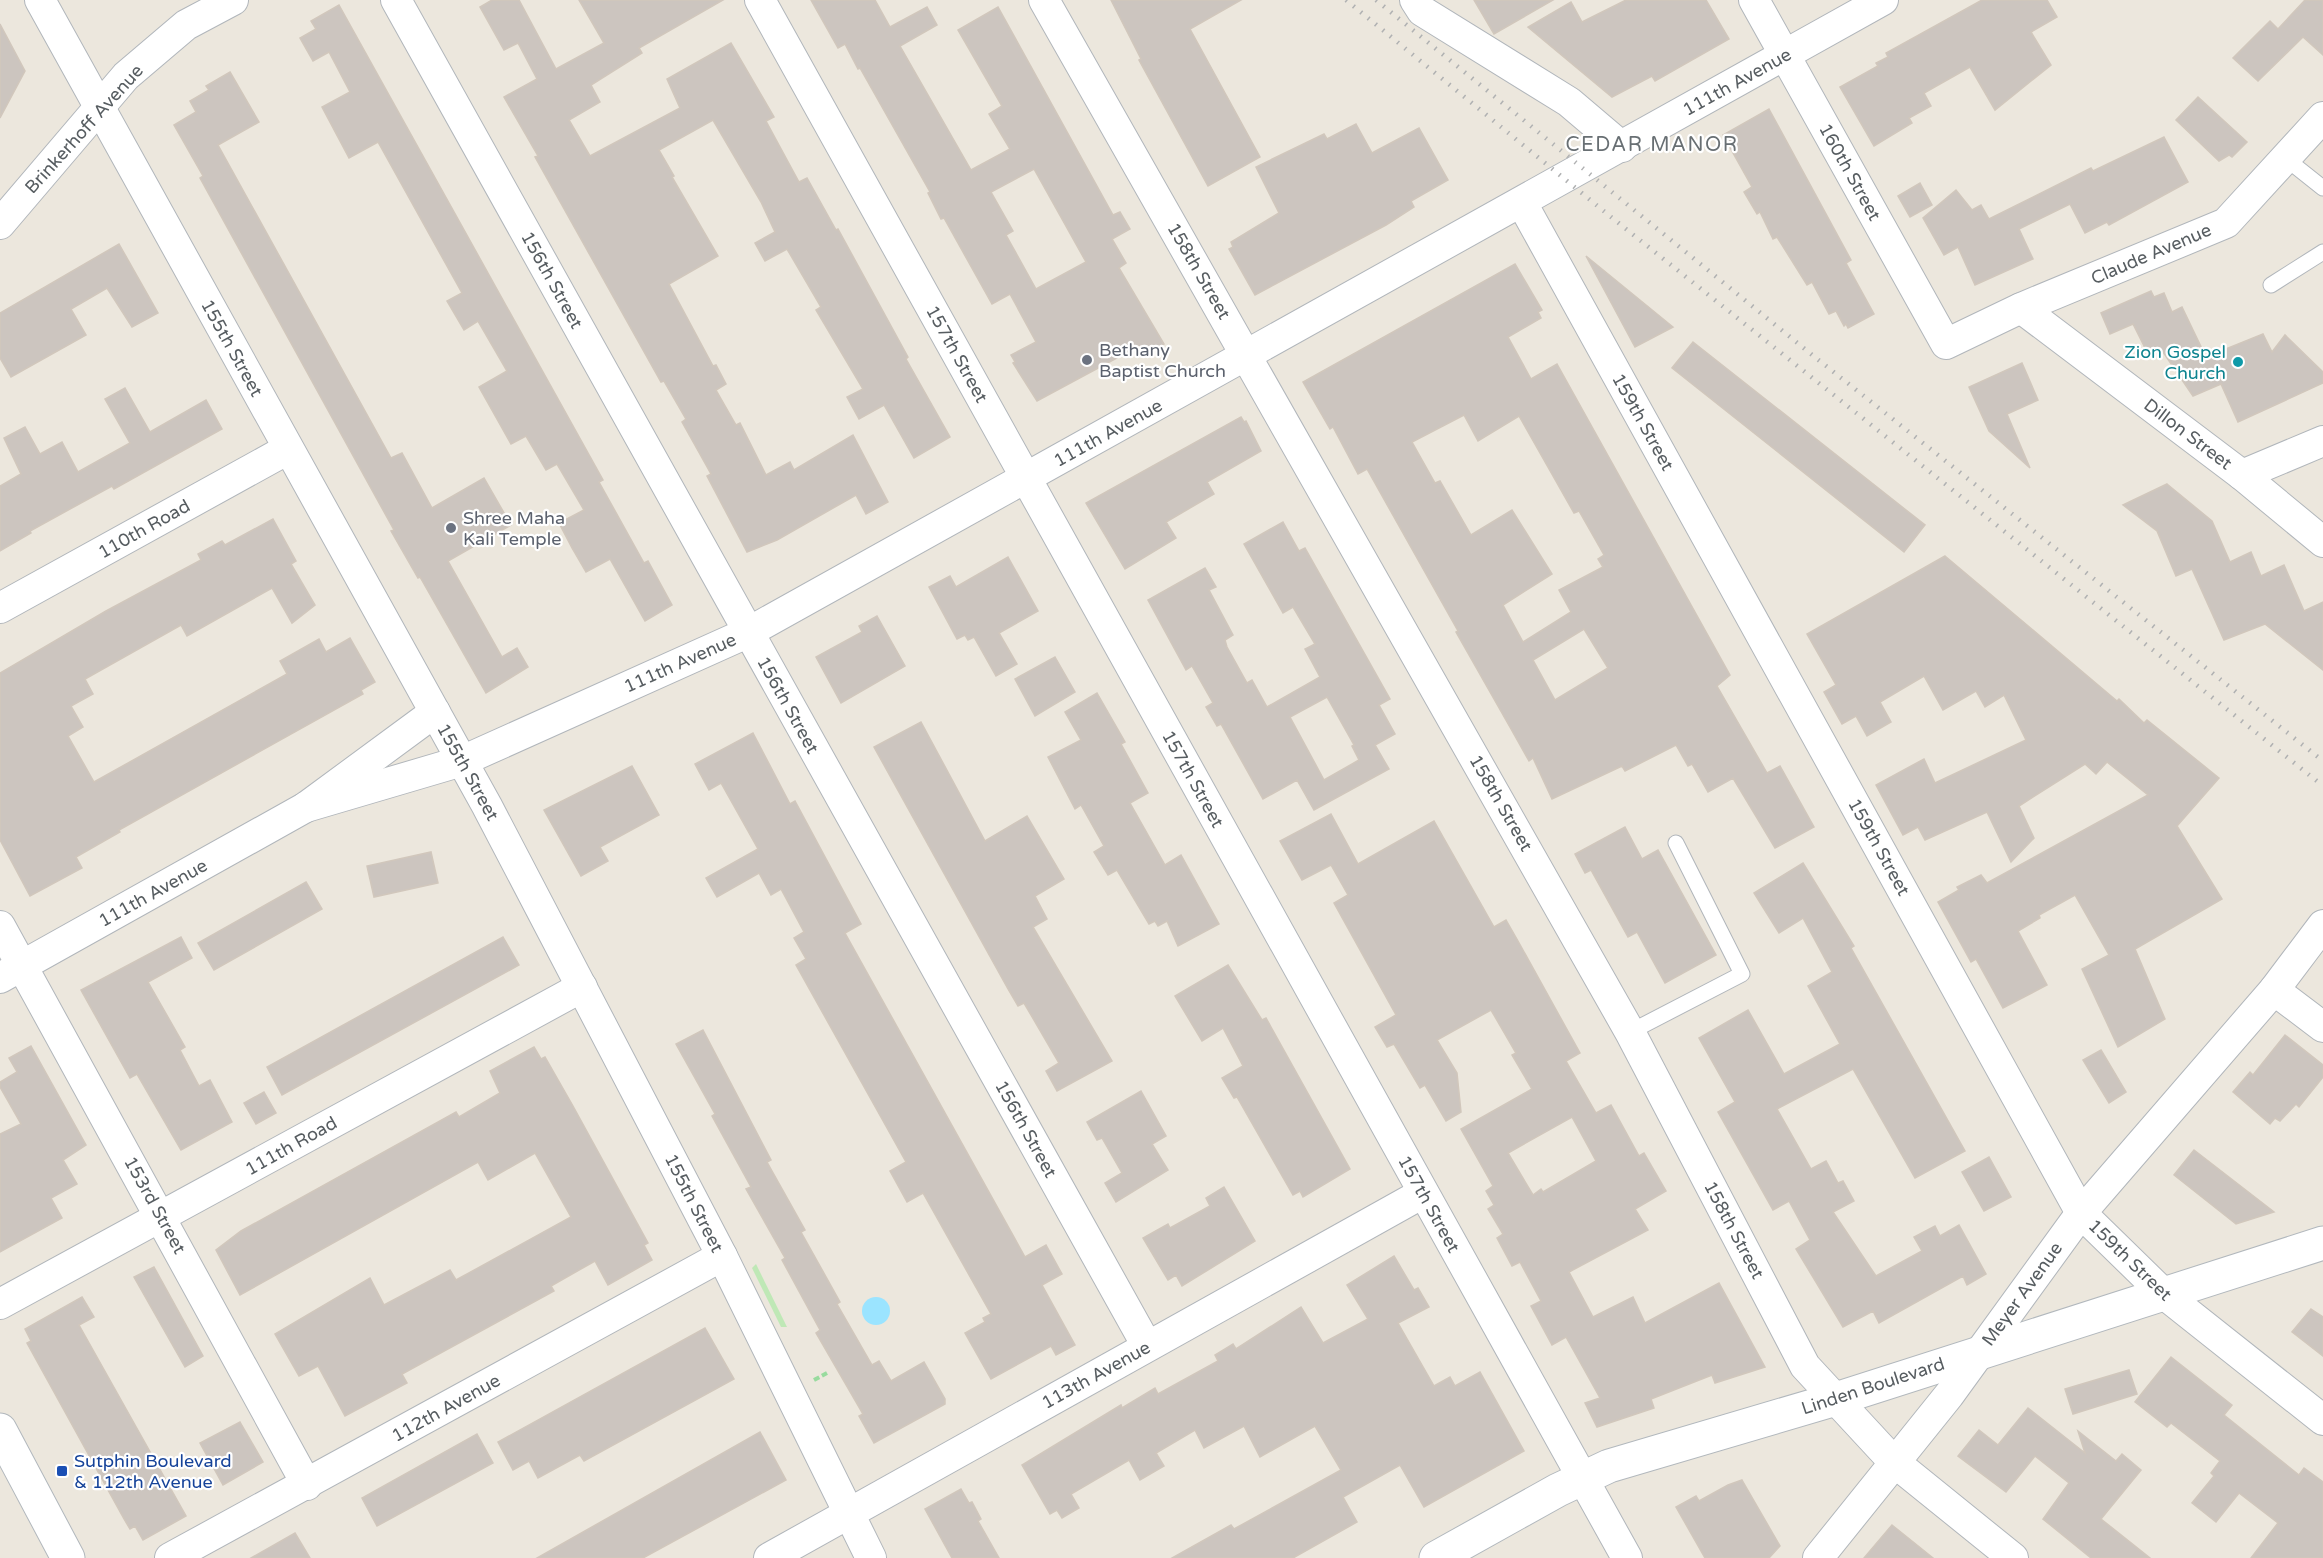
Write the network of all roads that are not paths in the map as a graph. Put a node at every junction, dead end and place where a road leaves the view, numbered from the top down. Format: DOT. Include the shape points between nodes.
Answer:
graph roads {
  1 [pos="40,0"];
  2 [pos="233,0"];
  3 [pos="396,0"];
  4 [pos="760,0"];
  5 [pos="1044,0"];
  6 [pos="1415,0"];
  7 [pos="1754,0"];
  8 [pos="1883,0"];
  9 [pos="1785,56"];
  10 [pos="101,108"];
  11 [pos="2323,117"];
  12 [pos="1622,147"];
  13 [pos="2285,158"];
  14 [pos="2323,188"];
  15 [pos="1522,203"];
  16 [pos="0,224"];
  17 [pos="2323,252"];
  18 [pos="2271,285"];
  19 [pos="2021,308"];
  20 [pos="1946,344"];
  21 [pos="1247,356"];
  22 [pos="2323,441"];
  23 [pos="288,449"];
  24 [pos="2242,475"];
  25 [pos="1026,478"];
  26 [pos="2323,542"];
  27 [pos="0,608"];
  28 [pos="747,633"];
  29 [pos="435,712"];
  30 [pos="462,761"];
  31 [pos="306,807"];
  32 [pos="1676,843"];
  33 [pos="2323,925"];
  34 [pos="0,926"];
  35 [pos="11,972"];
  36 [pos="582,987"];
  37 [pos="2274,990"];
  38 [pos="2323,1027"];
  39 [pos="1630,1032"];
  40 [pos="1423,1193"];
  41 [pos="2081,1213"];
  42 [pos="161,1217"];
  43 [pos="2323,1243"];
  44 [pos="722,1256"];
  45 [pos="2164,1294"];
  46 [pos="0,1304"];
  47 [pos="1147,1346"];
  48 [pos="1981,1351"];
  49 [pos="1836,1399"];
  50 [pos="2323,1420"];
  51 [pos="0,1430"];
  52 [pos="1893,1461"];
  53 [pos="1582,1478"];
  54 [pos="307,1485"];
  55 [pos="848,1514"];
  56 [pos="68,1558"];
  57 [pos="170,1558"];
  58 [pos="769,1558"];
  59 [pos="871,1558"];
  60 [pos="1436,1558"];
  61 [pos="1627,1558"];
  62 [pos="1818,1558"];
  63 [pos="2013,1558"];
  1 -- 10 [label="street, 155th Street"];
  2 -- 10 [label="street, Brinkerhoff Avenue" via="186,25 126,76"];
  3 -- 28 [label="street, 156th Street"];
  4 -- 25 [label="street, 157th Street"];
  5 -- 21 [label="street, 158th Street"];
  6 -- 12 [label="street" via="1422,11 1569,102"];
  7 -- 9 [label="street, 160th Street"];
  8 -- 9 [label="street, 111th Avenue"];
  9 -- 12 [label="street, 111th Avenue"];
  9 -- 20 [label="street, 160th Street"];
  10 -- 16 [label="street, Brinkerhoff Avenue"];
  10 -- 23 [label="street, 155th Street"];
  11 -- 13 [label="street, Claude Avenue"];
  12 -- 15 [label="street, 111th Avenue"];
  13 -- 14 [label="lane"];
  13 -- 19 [label="street, Claude Avenue" via="2226,223"];
  15 -- 21 [label="street, 111th Avenue"];
  15 -- 41 [label="street, 159th Street"];
  17 -- 18 [label="lane"];
  19 -- 20 [label="street, Claude Avenue"];
  19 -- 24 [label="street, Dillon Street"];
  21 -- 25 [label="street, 111th Avenue"];
  21 -- 39 [label="street, 158th Street"];
  22 -- 24 [label="street"];
  23 -- 27 [label="street, 110th Road"];
  23 -- 29 [label="street, 155th Street"];
  24 -- 26 [label="street, Dillon Street"];
  25 -- 28 [label="street, 111th Avenue"];
  25 -- 40 [label="street, 157th Street"];
  28 -- 30 [label="street, 111th Avenue"];
  28 -- 47 [label="street, 156th Street"];
  29 -- 30 [label="street, 155th Street"];
  29 -- 31 [label="street, 111th Avenue"];
  30 -- 31 [label="street, 111th Avenue"];
  30 -- 36 [label="street, 155th Street"];
  31 -- 35 [label="street, 111th Avenue"];
  32 -- 39 [label="lane" via="1742,974"];
  33 -- 37 [label="street, Meyer Avenue"];
  34 -- 35 [label="street, 153rd Street"];
  35 -- 42 [label="street, 153rd Street"];
  36 -- 42 [label="street, 111th Road"];
  36 -- 44 [label="street, 155th Street"];
  37 -- 38 [label="street"];
  37 -- 41 [label="street, Meyer Avenue"];
  39 -- 49 [label="street, 158th Street" via="1805,1366"];
  40 -- 47 [label="street, 113th Avenue"];
  40 -- 53 [label="street, 157th Street"];
  41 -- 45 [label="street, 159th Street"];
  41 -- 48 [label="street, Meyer Avenue"];
  42 -- 46 [label="street, 111th Road"];
  42 -- 54 [label="street, 153rd Street"];
  43 -- 45 [label="main road, Linden Boulevard"];
  44 -- 54 [label="street, 112th Avenue"];
  44 -- 55 [label="street, 155th Street"];
  45 -- 48 [label="main road, Linden Boulevard"];
  45 -- 50 [label="street, 159th Street"];
  47 -- 55 [label="street, 113th Avenue"];
  48 -- 49 [label="main road, Linden Boulevard"];
  48 -- 52 [label="street, Meyer Avenue"];
  49 -- 52 [label="street, 158th Street"];
  49 -- 53 [label="main road, Linden Boulevard" via="1609,1466"];
  51 -- 56 [label="main road"];
  52 -- 62 [label="street, Meyer Avenue"];
  52 -- 63 [label="street, 158th Street"];
  53 -- 60 [label="main road, Linden Boulevard"];
  53 -- 61 [label="street, 157th Street"];
  54 -- 57 [label="street, 112th Avenue"];
  55 -- 58 [label="street, 113th Avenue"];
  55 -- 59 [label="street, 155th Street"];
}
